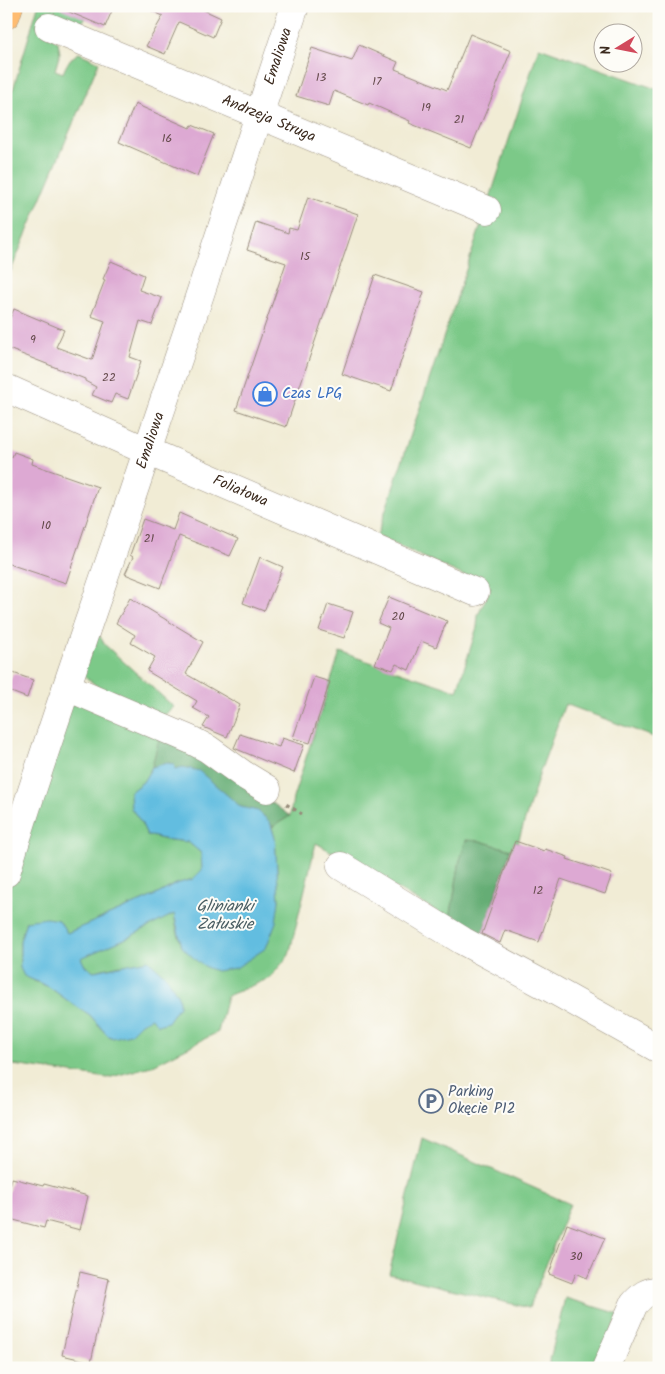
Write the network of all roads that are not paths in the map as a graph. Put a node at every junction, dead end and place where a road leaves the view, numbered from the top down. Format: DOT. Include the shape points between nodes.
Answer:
graph roads {
  1 [pos="9,6"];
  2 [pos="295,6"];
  3 [pos="6,15"];
  4 [pos="49,26"];
  5 [pos="259,114"];
  6 [pos="487,210"];
  7 [pos="6,388"];
  8 [pos="147,451"];
  9 [pos="475,592"];
  10 [pos="68,687"];
  11 [pos="267,789"];
  12 [pos="341,866"];
  13 [pos="6,873"];
  14 [pos="659,1049"];
  15 [pos="659,1291"];
  16 [pos="606,1368"];
  1 -- 3 [label="highway"];
  2 -- 5 [label="street, Emaliowa"];
  4 -- 5 [label="street, Andrzeja Struga"];
  5 -- 6 [label="street, Andrzeja Struga"];
  5 -- 8 [label="street, Emaliowa"];
  7 -- 8 [label="street, Foliałowa"];
  8 -- 9 [label="street, Foliałowa"];
  8 -- 10 [label="street, Emaliowa"];
  10 -- 11 [label="street" via="191,740"];
  10 -- 13 [label="street, Emaliowa" via="48,739"];
  12 -- 14 [label="street" via="463,941"];
  15 -- 16 [label="street" via="640,1296 634,1304"];
}
